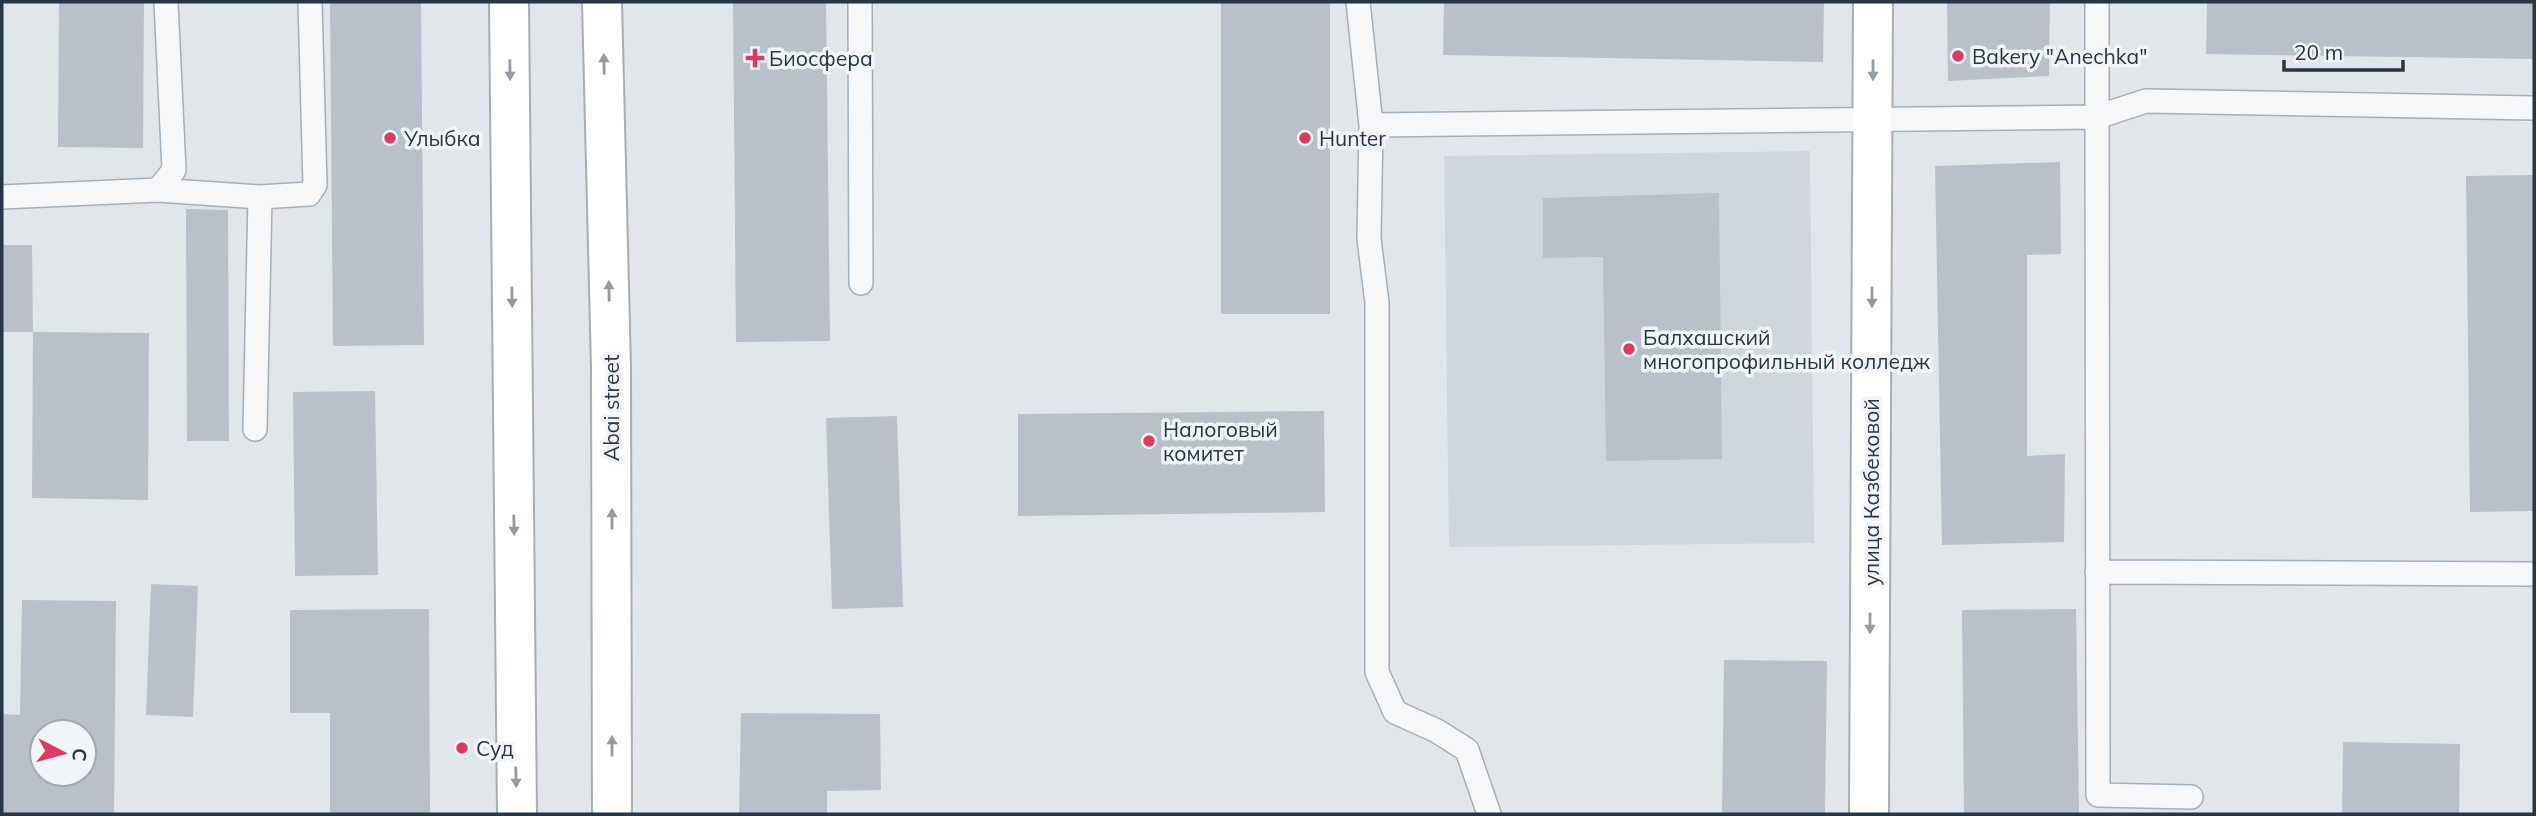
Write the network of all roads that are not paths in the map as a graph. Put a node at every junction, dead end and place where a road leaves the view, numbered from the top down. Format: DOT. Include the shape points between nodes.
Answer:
graph roads {
  1 [pos="166,2"];
  2 [pos="310,2"];
  3 [pos="509,2"];
  4 [pos="602,2"];
  5 [pos="860,2"];
  6 [pos="1358,2"];
  7 [pos="1873,2"];
  8 [pos="2097,2"];
  9 [pos="2534,108"];
  10 [pos="2097,117"];
  11 [pos="1873,118"];
  12 [pos="1371,125"];
  13 [pos="158,190"];
  14 [pos="2,197"];
  15 [pos="260,198"];
  16 [pos="860,283"];
  17 [pos="255,429"];
  18 [pos="2097,572"];
  19 [pos="2534,574"];
  20 [pos="2190,797"];
  21 [pos="517,814"];
  22 [pos="612,814"];
  23 [pos="1489,814"];
  24 [pos="1869,814"];
  1 -- 13 [label="lane" via="174,170"];
  2 -- 15 [label="lane" via="315,185 309,194"];
  3 -- 21 [label="main road, one-way"];
  22 -- 4 [label="main road, Abai street, one-way" via="611,368"];
  5 -- 16 [label="lane"];
  6 -- 12 [label="lane"];
  7 -- 11 [label="main road, улица Казбековой, one-way"];
  8 -- 10 [label="lane"];
  9 -- 10 [label="lane" via="2146,100"];
  10 -- 11 [label="lane"];
  10 -- 18 [label="lane"];
  11 -- 12 [label="lane"];
  11 -- 24 [label="main road, улица Казбековой, one-way"];
  12 -- 23 [label="lane" via="1369,239 1377,303 1377,672 1395,712 1437,730 1467,750"];
  13 -- 14 [label="lane"];
  13 -- 15 [label="lane"];
  15 -- 17 [label="lane"];
  18 -- 19 [label="lane"];
  18 -- 20 [label="lane" via="2098,795"];
}
